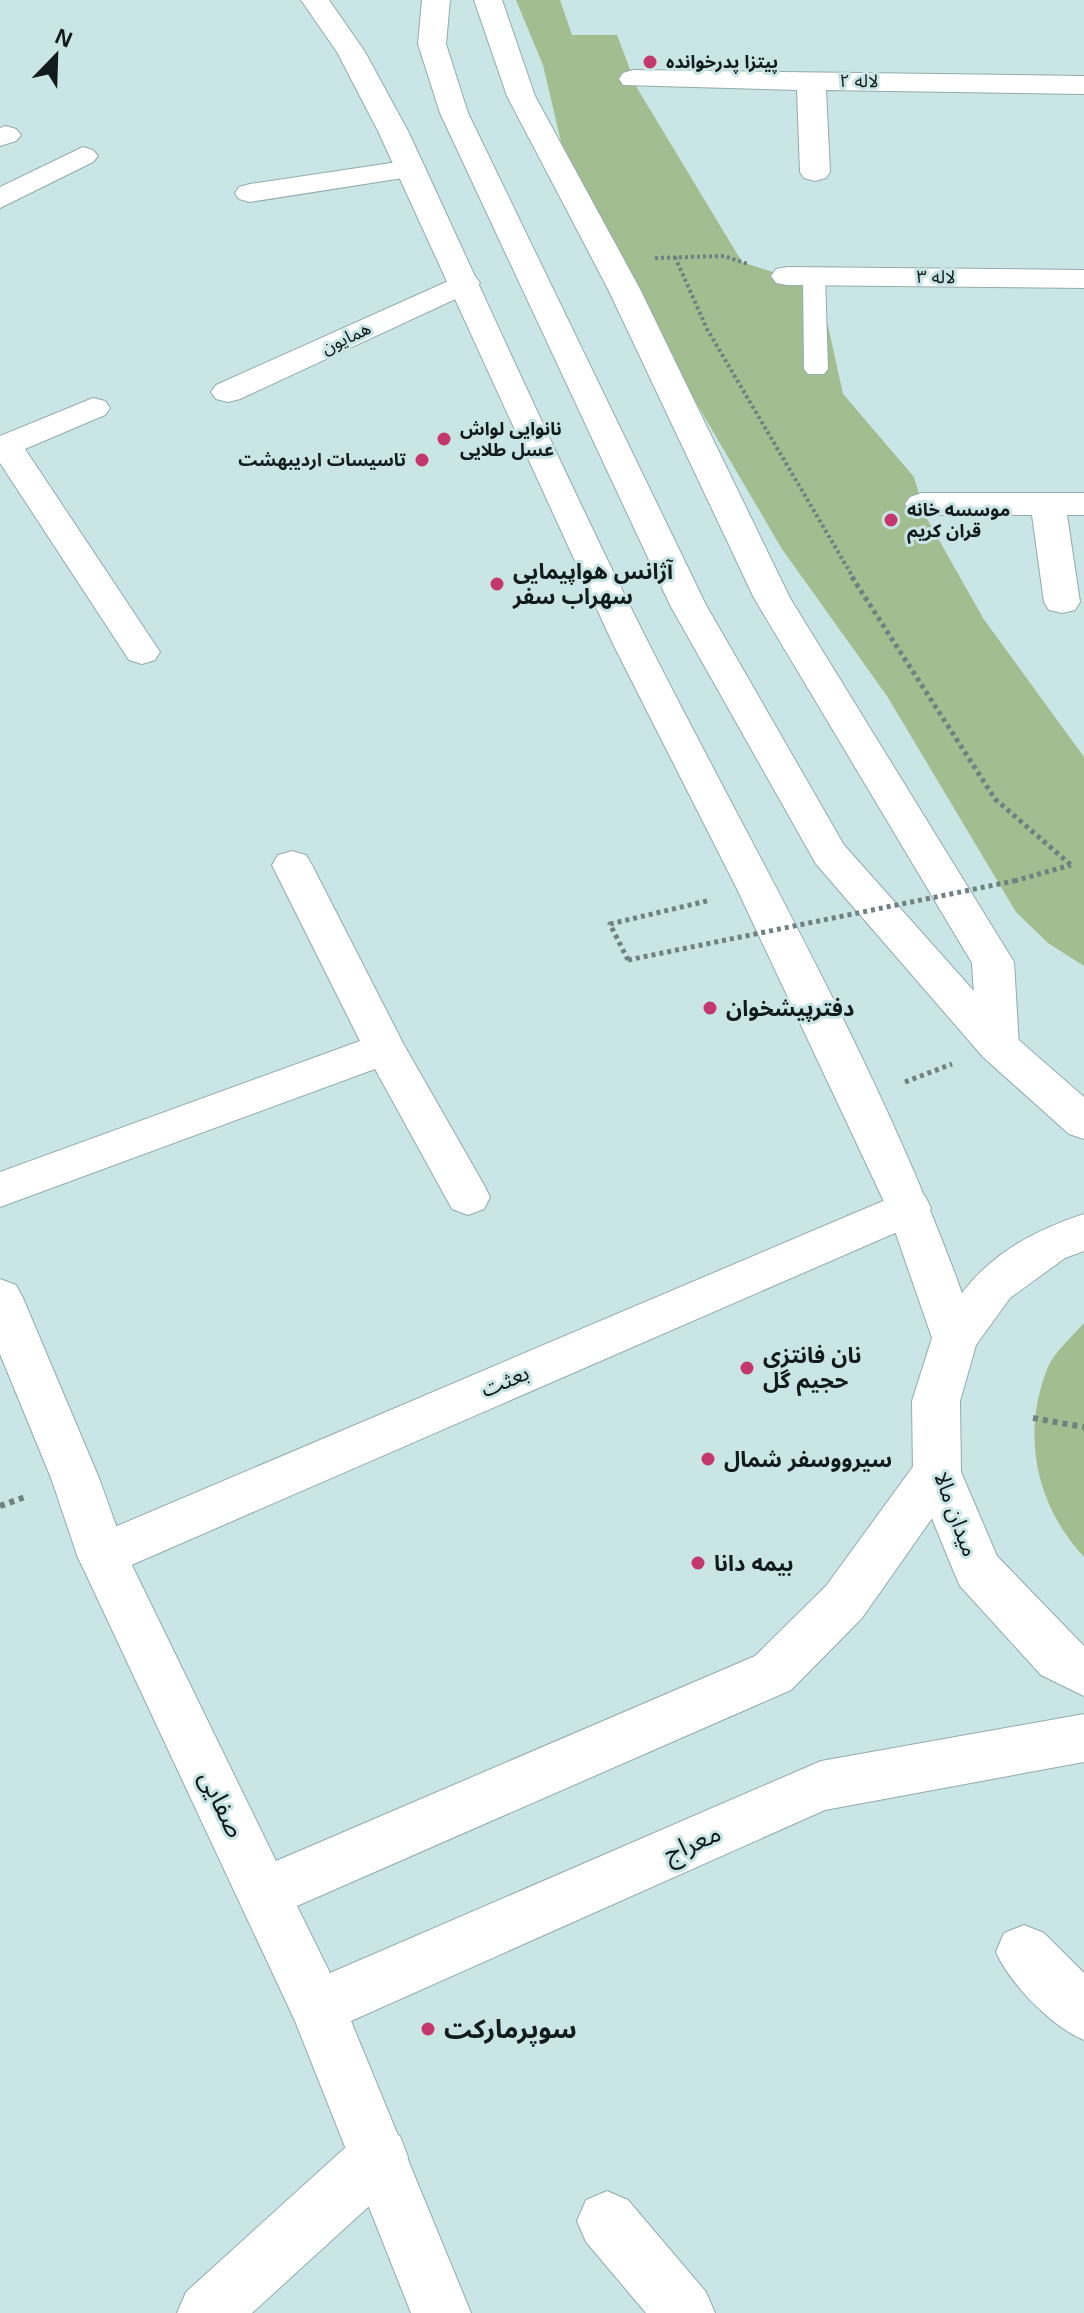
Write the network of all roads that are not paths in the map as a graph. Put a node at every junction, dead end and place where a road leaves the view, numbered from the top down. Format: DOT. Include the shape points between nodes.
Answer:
graph roads {
  1 [pos="315,0"];
  2 [pos="436,0"];
  3 [pos="488,0"];
  4 [pos="633,79"];
  5 [pos="811,80"];
  6 [pos="1084,85"];
  7 [pos="83,156"];
  8 [pos="411,169"];
  9 [pos="815,172"];
  10 [pos="250,193"];
  11 [pos="0,199"];
  12 [pos="801,276"];
  13 [pos="1084,279"];
  14 [pos="464,283"];
  15 [pos="816,369"];
  16 [pos="228,392"];
  17 [pos="93,408"];
  18 [pos="3,447"];
  19 [pos="922,504"];
  20 [pos="1048,504"];
  21 [pos="1084,504"];
  22 [pos="1062,602"];
  23 [pos="142,652"];
  24 [pos="292,865"];
  25 [pos="998,1046"];
  26 [pos="385,1049"];
  27 [pos="1084,1122"];
  28 [pos="0,1190"];
  29 [pos="468,1197"];
  30 [pos="909,1208"];
  31 [pos="1084,1232"];
  32 [pos="0,1298"];
  33 [pos="955,1338"];
  34 [pos="937,1472"];
  35 [pos="102,1555"];
  36 [pos="1084,1673"];
  37 [pos="1084,1738"];
  38 [pos="265,1893"];
  39 [pos="1024,1952"];
  40 [pos="317,2007"];
  41 [pos="1084,2012"];
  42 [pos="379,2157"];
  43 [pos="607,2221"];
  44 [pos="207,2313"];
  45 [pos="441,2313"];
  46 [pos="685,2313"];
  1 -- 8 [label="street" via="351,52"];
  2 -- 25 [label="street" via="432,44 454,113 688,605 830,854"];
  3 -- 25 [label="street" via="521,96 609,261 772,598 993,962"];
  4 -- 5 [label="street, لاله ۲"];
  5 -- 6 [label="street, لاله ۲"];
  5 -- 9 [label="street"];
  7 -- 11 [label="street"];
  8 -- 10 [label="street"];
  8 -- 14 [label="street"];
  12 -- 13 [label="street, لاله ۳"];
  12 -- 15 [label="lane"];
  14 -- 16 [label="street, همایون"];
  14 -- 30 [label="street" via="631,644 757,889"];
  17 -- 18 [label="street"];
  18 -- 23 [label="street"];
  19 -- 20 [label="street"];
  20 -- 21 [label="street"];
  20 -- 22 [label="street"];
  24 -- 26 [label="street"];
  25 -- 27 [label="street"];
  26 -- 28 [label="street"];
  26 -- 29 [label="street"];
  30 -- 33 [label="street"];
  30 -- 35 [label="street, بعثت"];
  31 -- 33 [label="street, میدان مالا" via="1049,1245 994,1285"];
  32 -- 35 [label="street, صفایی"];
  33 -- 34 [label="street, میدان مالا" via="936,1401"];
  34 -- 36 [label="street, میدان مالا" via="978,1570 1059,1659"];
  34 -- 38 [label="street" via="844,1602 773,1673"];
  35 -- 38 [label="street, صفایی"];
  37 -- 40 [label="street, معراج" via="821,1786"];
  38 -- 40 [label="street, صفایی"];
  39 -- 41 [label="street"];
  40 -- 42 [label="street, صفایی"];
  42 -- 44 [label="street"];
  42 -- 45 [label="street, صفایی"];
  43 -- 46 [label="street"];
}
